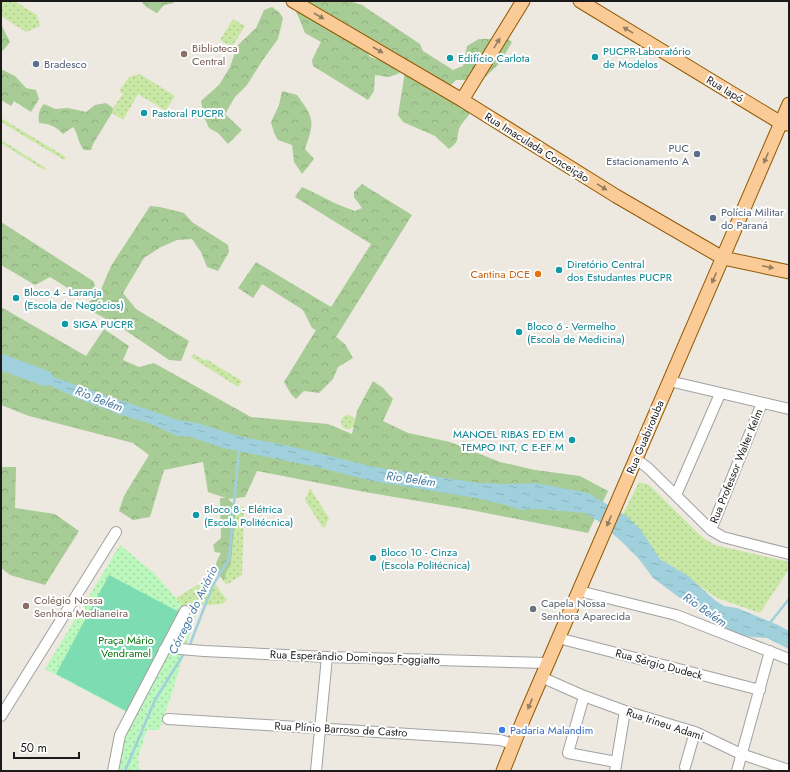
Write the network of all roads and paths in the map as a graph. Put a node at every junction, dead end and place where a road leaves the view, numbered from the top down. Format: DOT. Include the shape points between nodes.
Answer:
graph roads {
  1 [pos="293,1"];
  2 [pos="523,1"];
  3 [pos="580,1"];
  4 [pos="462,100"];
  5 [pos="789,104"];
  6 [pos="785,124"];
  7 [pos="723,258"];
  8 [pos="789,272"];
  9 [pos="670,381"];
  10 [pos="720,394"];
  11 [pos="762,403"];
  12 [pos="789,409"];
  13 [pos="636,459"];
  14 [pos="676,496"];
  15 [pos="711,530"];
  16 [pos="116,532"];
  17 [pos="789,554"];
  18 [pos="579,591"];
  19 [pos="185,612"];
  20 [pos="558,638"];
  21 [pos="164,650"];
  22 [pos="770,652"];
  23 [pos="326,657"];
  24 [pos="789,659"];
  25 [pos="547,664"];
  26 [pos="541,678"];
  27 [pos="760,690"];
  28 [pos="584,696"];
  29 [pos="625,711"];
  30 [pos="1,716"];
  31 [pos="168,719"];
  32 [pos="319,729"];
  33 [pos="695,732"];
  34 [pos="513,744"];
  35 [pos="741,754"];
  36 [pos="616,766"];
  37 [pos="685,767"];
  38 [pos="789,770"];
  39 [pos="113,771"];
  40 [pos="316,771"];
  41 [pos="503,771"];
  42 [pos="738,771"];
  1 -- 4 [label="main road, Rua Imaculada Conceição, one-way"];
  4 -- 2 [label="main road, one-way"];
  6 -- 3 [label="main road, Rua Iapó, one-way"];
  4 -- 7 [label="main road, Rua Imaculada Conceição, one-way" via="612,194"];
  5 -- 6 [label="main road, Rua Guabirotuba"];
  6 -- 7 [label="main road, Rua Guabirotuba, one-way"];
  7 -- 8 [label="main road, Rua Imaculada Conceição, one-way"];
  7 -- 9 [label="main road, Rua Guabirotuba, one-way"];
  9 -- 10 [label="street"];
  9 -- 13 [label="main road, Rua Guabirotuba"];
  10 -- 11 [label="street"];
  10 -- 14 [label="street"];
  11 -- 12 [label="street"];
  11 -- 15 [label="street, Rua Professor Walter Kelm"];
  13 -- 14 [label="street"];
  13 -- 18 [label="main road, Rua Guabirotuba, one-way"];
  14 -- 15 [label="street"];
  15 -- 17 [label="street" via="723,537"];
  16 -- 30 [label="street"];
  18 -- 20 [label="main road, Rua Guabirotuba"];
  18 -- 22 [label="street" via="676,615"];
  19 -- 21 [label="street"];
  20 -- 25 [label="main road, Rua Guabirotuba"];
  20 -- 27 [label="street, Rua Sérgio Dudeck"];
  21 -- 23 [label="street, Rua Esperândio Domingos Foggiatto" via="170,646 192,651"];
  21 -- 39 [label="street" via="120,735"];
  22 -- 24 [label="street"];
  22 -- 27 [label="street"];
  23 -- 25 [label="street, Rua Esperândio Domingos Foggiatto"];
  23 -- 32 [label="street"];
  25 -- 26 [label="main road, Rua Guabirotuba"];
  26 -- 28 [label="street, Rua Irineu Adami"];
  26 -- 34 [label="main road, Rua Guabirotuba, one-way"];
  27 -- 35 [label="street"];
  28 -- 29 [label="street, Rua Irineu Adami"];
  28 -- 36 [label="street" via="568,753"];
  29 -- 33 [label="street, Rua Irineu Adami"];
  29 -- 36 [label="street"];
  31 -- 32 [label="street, Rua Plínio Barroso de Castro"];
  32 -- 34 [label="street, Rua Plínio Barroso de Castro" via="500,740"];
  32 -- 40 [label="street"];
  33 -- 35 [label="street, Rua Irineu Adami"];
  33 -- 37 [label="street"];
  34 -- 41 [label="main road, Rua Guabirotuba"];
  35 -- 38 [label="street, Rua Irineu Adami"];
  35 -- 42 [label="street"];
}
